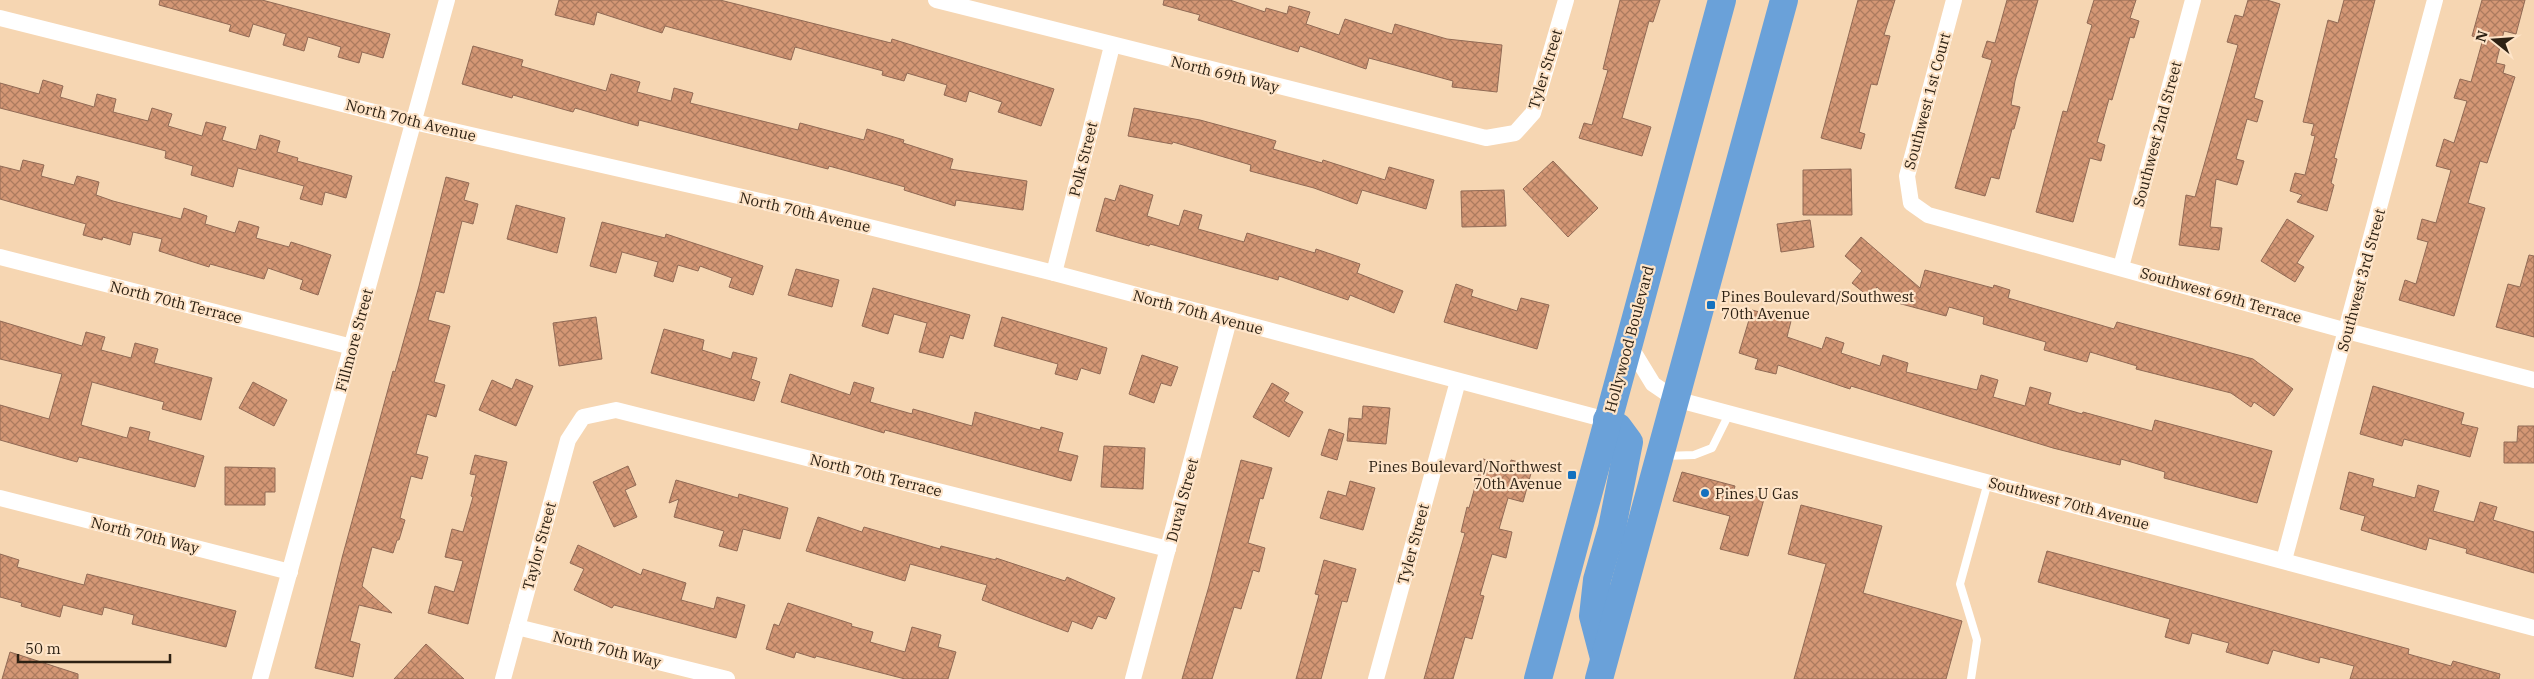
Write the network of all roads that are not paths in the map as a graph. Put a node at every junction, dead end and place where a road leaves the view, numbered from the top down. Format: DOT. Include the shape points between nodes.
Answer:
graph roads {
  1 [pos="447,0"];
  2 [pos="936,0"];
  3 [pos="1566,0"];
  4 [pos="1722,0"];
  5 [pos="1784,0"];
  6 [pos="1954,0"];
  7 [pos="2193,0"];
  8 [pos="2435,0"];
  9 [pos="0,18"];
  10 [pos="1112,46"];
  11 [pos="414,122"];
  12 [pos="1515,133"];
  13 [pos="1912,203"];
  14 [pos="0,257"];
  15 [pos="2121,267"];
  16 [pos="1054,273"];
  17 [pos="1230,320"];
  18 [pos="2347,331"];
  19 [pos="1628,343"];
  20 [pos="352,348"];
  21 [pos="2534,380"];
  22 [pos="1458,381"];
  23 [pos="1675,400"];
  24 [pos="1729,414"];
  25 [pos="583,417"];
  26 [pos="1607,420"];
  27 [pos="1660,456"];
  28 [pos="1988,482"];
  29 [pos="0,498"];
  30 [pos="1168,549"];
  31 [pos="2284,560"];
  32 [pos="290,572"];
  33 [pos="517,627"];
  34 [pos="2534,628"];
  35 [pos="1602,669"];
  36 [pos="260,679"];
  37 [pos="503,679"];
  38 [pos="726,679"];
  39 [pos="1133,679"];
  40 [pos="1376,679"];
  41 [pos="1538,679"];
  42 [pos="1971,679"];
  1 -- 11 [label="street, Fillmore Street"];
  2 -- 10 [label="street, North 69th Way"];
  3 -- 12 [label="street, Tyler Street" via="1533,113"];
  4 -- 19 [label="highway, Hollywood Boulevard"];
  5 -- 23 [label="highway"];
  6 -- 13 [label="street, Southwest 1st Court" via="1907,176"];
  7 -- 15 [label="street, Southwest 2nd Street"];
  8 -- 18 [label="street, Southwest 3rd Street"];
  9 -- 11 [label="street, North 70th Avenue"];
  10 -- 12 [label="street, North 69th Way" via="1486,138"];
  10 -- 16 [label="street, Polk Street"];
  11 -- 16 [label="street, North 70th Avenue" via="817,214"];
  11 -- 20 [label="street, Fillmore Street"];
  13 -- 15 [label="street, Southwest 69th Terrace" via="1928,215"];
  14 -- 20 [label="street, North 70th Terrace"];
  15 -- 18 [label="street, Southwest 69th Terrace"];
  16 -- 17 [label="street, North 70th Avenue"];
  17 -- 22 [label="street, North 70th Avenue"];
  17 -- 30 [label="street, Duval Street"];
  18 -- 21 [label="street, Southwest 69th Terrace"];
  18 -- 31 [label="street, Southwest 3rd Street"];
  19 -- 23 [label="street, Southwest 70th Avenue" via="1653,384"];
  19 -- 26 [label="highway, Hollywood Boulevard"];
  20 -- 32 [label="street, Fillmore Street"];
  22 -- 26 [label="street, North 70th Avenue"];
  22 -- 40 [label="street, Tyler Street"];
  23 -- 24 [label="street, Southwest 70th Avenue"];
  23 -- 27 [label="highway"];
  24 -- 27 [label="lane" via="1712,448 1694,455"];
  24 -- 28 [label="street, Southwest 70th Avenue"];
  25 -- 30 [label="street, North 70th Terrace" via="616,410"];
  25 -- 33 [label="street, Taylor Street" via="568,440"];
  26 -- 35 [label="highway" via="1629,442 1612,528 1597,580 1593,616"];
  26 -- 41 [label="highway, Hollywood Boulevard"];
  27 -- 35 [label="highway"];
  28 -- 31 [label="street, Southwest 70th Avenue"];
  28 -- 42 [label="lane" via="1960,584 1977,640"];
  29 -- 32 [label="street, North 70th Way"];
  30 -- 39 [label="street, Duval Street"];
  31 -- 34 [label="street, Southwest 70th Avenue"];
  32 -- 36 [label="street, Fillmore Street"];
  33 -- 37 [label="street, Taylor Street"];
  33 -- 38 [label="street, North 70th Way"];
}
